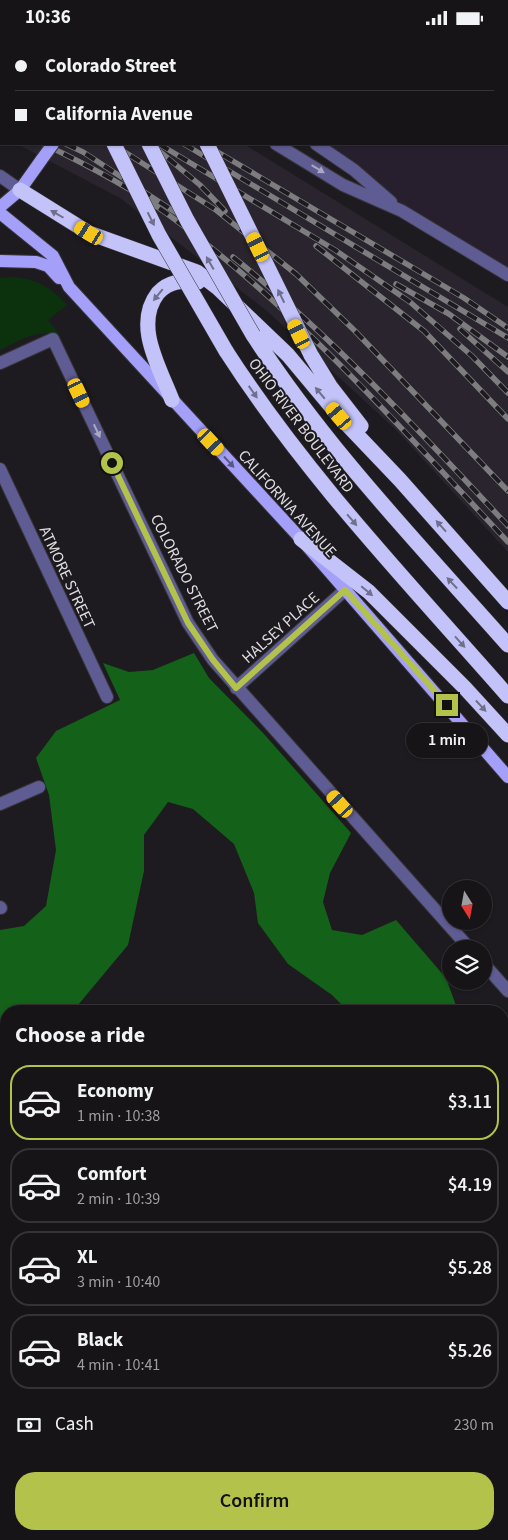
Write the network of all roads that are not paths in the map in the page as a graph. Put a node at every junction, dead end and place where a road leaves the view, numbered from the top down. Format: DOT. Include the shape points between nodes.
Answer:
graph roads {
  1 [pos="52,145"];
  2 [pos="111,145"];
  3 [pos="114,145"];
  4 [pos="149,145"];
  5 [pos="207,145"];
  6 [pos="278,145"];
  7 [pos="317,145"];
  8 [pos="334,145"];
  9 [pos="343,163"];
  10 [pos="0,176"];
  11 [pos="20,190"];
  12 [pos="140,197"];
  13 [pos="0,207"];
  14 [pos="402,211"];
  15 [pos="0,213"];
  16 [pos="0,261"];
  17 [pos="508,275"];
  18 [pos="69,287"];
  19 [pos="218,288"];
  20 [pos="0,363"];
  21 [pos="172,400"];
  22 [pos="0,469"];
  23 [pos="400,480"];
  24 [pos="301,539"];
  25 [pos="345,590"];
  26 [pos="508,602"];
  27 [pos="508,645"];
  28 [pos="236,688"];
  29 [pos="508,696"];
  30 [pos="107,697"];
  31 [pos="508,735"];
  32 [pos="508,777"];
  33 [pos="39,787"];
  34 [pos="0,804"];
  35 [pos="462,940"];
  36 [pos="492,973"];
  37 [pos="508,991"];
  1 -- 11 [label="main road, bridge"];
  2 -- 12 [label="highway, bridge"];
  3 -- 12 [label="highway, OHIO RIVER BOULEVARD, bridge"];
  27 -- 4 [label="highway, OHIO RIVER BOULEVARD, one-way, bridge" via="412,540 302,408 253,335 186,220"];
  23 -- 5 [label="highway, one-way, bridge" via="330,386 311,355"];
  6 -- 14 [label="street, one-way" via="344,185"];
  7 -- 9 [label="street"];
  8 -- 9 [label="street"];
  9 -- 14 [label="street"];
  10 -- 11 [label="street"];
  11 -- 13 [label="main road"];
  19 -- 11 [label="highway, one-way" via="197,272 89,233"];
  12 -- 29 [label="highway, OHIO RIVER BOULEVARD, one-way, bridge" via="180,274 277,427 326,488"];
  14 -- 17 [label="street"];
  15 -- 18 [label="main road, CALIFORNIA AVENUE" via="53,256"];
  16 -- 18 [label="main road" via="36,262 48,266"];
  18 -- 21 [label="main road, CALIFORNIA AVENUE"];
  19 -- 21 [label="highway, one-way" via="176,282 160,291 150,306 147,332"];
  23 -- 19 [label="highway, one-way" via="339,416 288,355"];
  20 -- 28 [label="street, COLORADO STREET, one-way" via="53,339 188,623"];
  21 -- 24 [label="main road, CALIFORNIA AVENUE, one-way"];
  22 -- 30 [label="street, ATMORE STREET"];
  26 -- 23 [label="highway, one-way"];
  24 -- 25 [label="main road, CALIFORNIA AVENUE"];
  24 -- 31 [label="highway, one-way" via="369,592"];
  25 -- 28 [label="street, HALSEY PLACE"];
  25 -- 32 [label="main road, CALIFORNIA AVENUE"];
  28 -- 35 [label="street, COLORADO STREET"];
  33 -- 34 [label="street"];
  36 -- 37 [label="street"];
}
